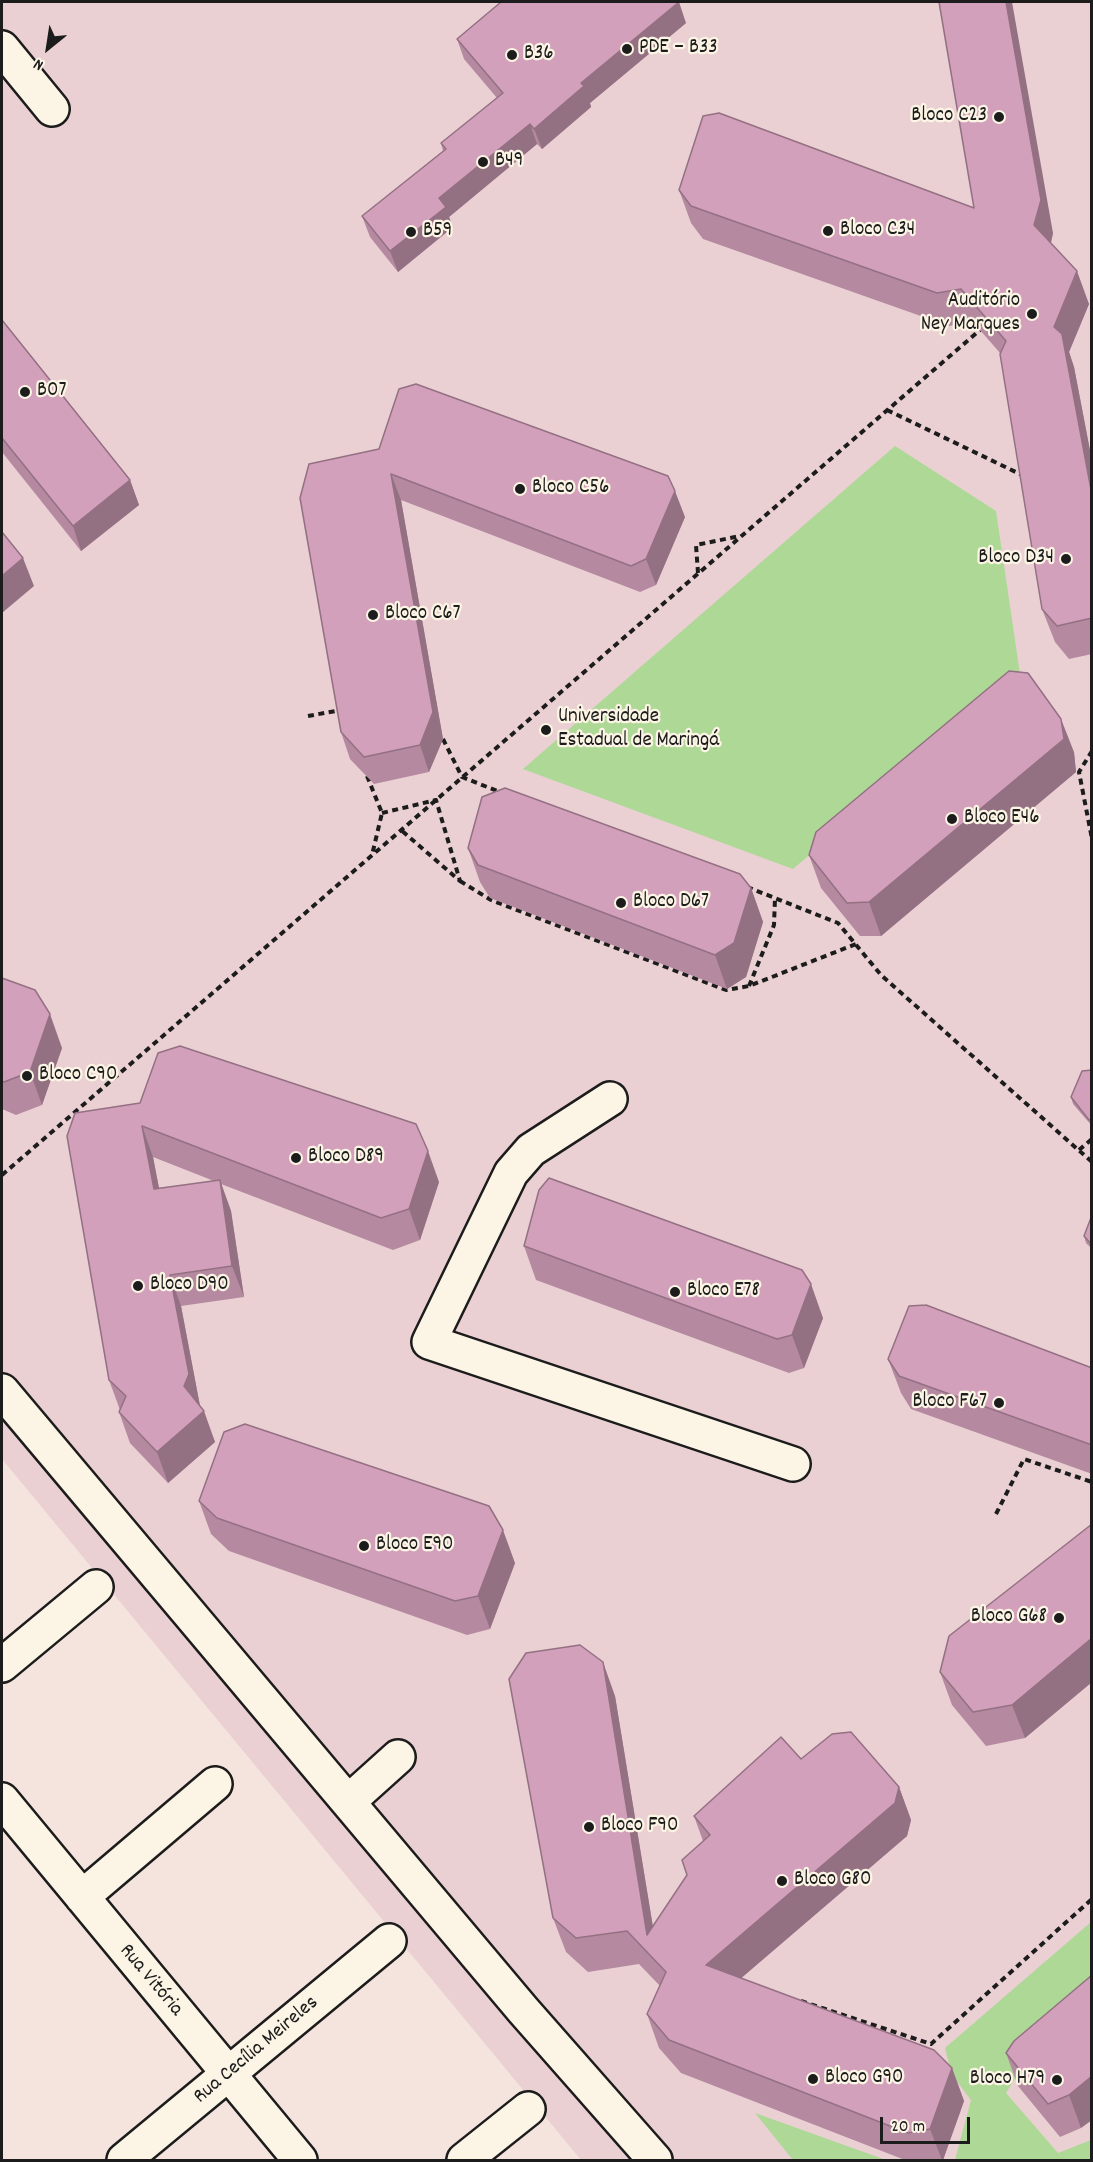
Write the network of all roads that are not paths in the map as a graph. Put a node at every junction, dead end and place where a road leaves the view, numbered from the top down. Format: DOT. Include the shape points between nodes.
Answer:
graph roads {
  1 [pos="2,48"];
  2 [pos="52,109"];
  3 [pos="610,1099"];
  4 [pos="2,1391"];
  5 [pos="793,1464"];
  6 [pos="96,1587"];
  7 [pos="2,1665"];
  8 [pos="398,1757"];
  9 [pos="215,1784"];
  10 [pos="2,1800"];
  11 [pos="348,1802"];
  12 [pos="82,1897"];
  13 [pos="389,1941"];
  14 [pos="228,2074"];
  15 [pos="528,2109"];
  16 [pos="124,2160"];
  17 [pos="300,2160"];
  18 [pos="464,2160"];
  19 [pos="655,2160"];
  1 -- 2 [label="street"];
  3 -- 5 [label="street" via="531,1150 511,1173 429,1342"];
  4 -- 11 [label="street"];
  6 -- 7 [label="street"];
  8 -- 11 [label="street"];
  9 -- 12 [label="street"];
  10 -- 12 [label="street, Rua Vitória"];
  11 -- 19 [label="street"];
  12 -- 14 [label="street, Rua Vitória"];
  13 -- 14 [label="street, Rua Cecília Meireles"];
  14 -- 16 [label="street, Rua Cecília Meireles"];
  14 -- 17 [label="street, Rua Vitória"];
  15 -- 18 [label="street"];
}
